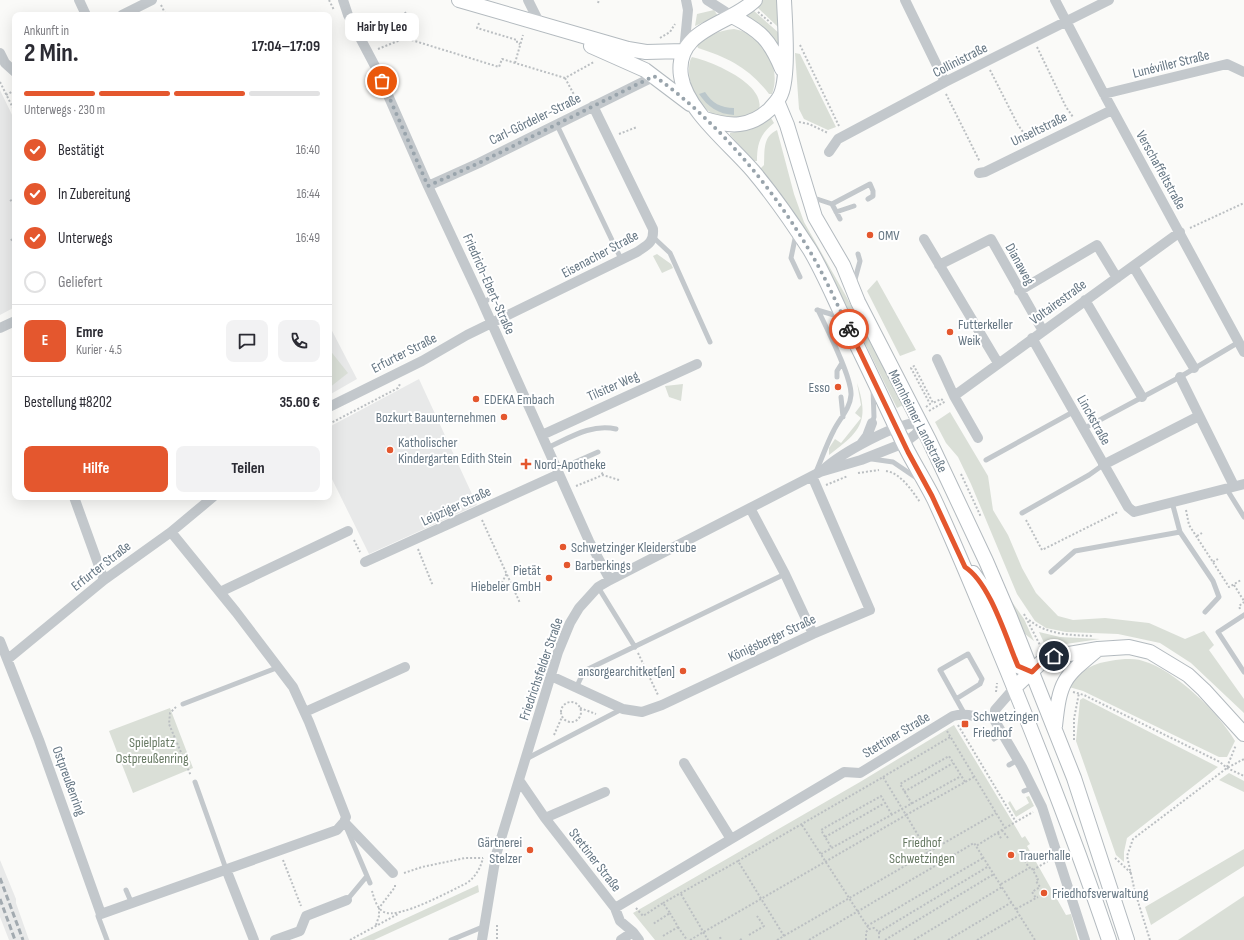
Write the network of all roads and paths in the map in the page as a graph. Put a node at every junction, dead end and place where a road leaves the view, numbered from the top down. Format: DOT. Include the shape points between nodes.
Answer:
graph roads {
  1 [pos="79,0"];
  2 [pos="152,0"];
  3 [pos="159,0"];
  4 [pos="343,0"];
  5 [pos="459,0"];
  6 [pos="528,0"];
  7 [pos="599,0"];
  8 [pos="686,0"];
  9 [pos="707,0"];
  10 [pos="784,0"];
  11 [pos="905,0"];
  12 [pos="1055,0"];
  13 [pos="1109,0"];
  14 [pos="598,4"];
  15 [pos="755,4"];
  16 [pos="85,12"];
  17 [pos="128,12"];
  18 [pos="165,12"];
  19 [pos="405,12"];
  20 [pos="732,16"];
  21 [pos="675,20"];
  22 [pos="1066,22"];
  23 [pos="479,23"];
  24 [pos="540,24"];
  25 [pos="775,27"];
  26 [pos="523,35"];
  27 [pos="1033,38"];
  28 [pos="659,39"];
  29 [pos="409,40"];
  30 [pos="520,44"];
  31 [pos="799,44"];
  32 [pos="375,50"];
  33 [pos="684,51"];
  34 [pos="0,53"];
  35 [pos="594,62"];
  36 [pos="986,62"];
  37 [pos="515,63"];
  38 [pos="12,69"];
  39 [pos="1244,72"];
  40 [pos="784,73"];
  41 [pos="654,76"];
  42 [pos="565,78"];
  43 [pos="0,82"];
  44 [pos="943,84"];
  45 [pos="12,92"];
  46 [pos="1104,94"];
  47 [pos="6,95"];
  48 [pos="777,101"];
  49 [pos="12,106"];
  50 [pos="593,106"];
  51 [pos="1066,107"];
  52 [pos="1112,110"];
  53 [pos="583,112"];
  54 [pos="700,114"];
  55 [pos="557,125"];
  56 [pos="787,125"];
  57 [pos="637,127"];
  58 [pos="1021,130"];
  59 [pos="841,137"];
  60 [pos="609,138"];
  61 [pos="829,152"];
  62 [pos="982,172"];
  63 [pos="428,186"];
  64 [pos="808,196"];
  65 [pos="868,199"];
  66 [pos="1244,203"];
  67 [pos="832,204"];
  68 [pos="854,206"];
  69 [pos="836,212"];
  70 [pos="840,219"];
  71 [pos="797,229"];
  72 [pos="1180,232"];
  73 [pos="654,238"];
  74 [pos="924,239"];
  75 [pos="858,254"];
  76 [pos="621,259"];
  77 [pos="939,265"];
  78 [pos="1133,266"];
  79 [pos="800,277"];
  80 [pos="1117,278"];
  81 [pos="853,286"];
  82 [pos="1019,291"];
  83 [pos="492,296"];
  84 [pos="1085,300"];
  85 [pos="483,304"];
  86 [pos="844,318"];
  87 [pos="12,322"];
  88 [pos="492,324"];
  89 [pos="0,328"];
  90 [pos="1043,331"];
  91 [pos="1032,338"];
  92 [pos="710,342"];
  93 [pos="1239,342"];
  94 [pos="1244,352"];
  95 [pos="937,358"];
  96 [pos="842,363"];
  97 [pos="998,363"];
  98 [pos="697,364"];
  99 [pos="406,368"];
  100 [pos="1194,368"];
  101 [pos="871,374"];
  102 [pos="837,377"];
  103 [pos="1180,377"];
  104 [pos="841,397"];
  105 [pos="1142,397"];
  106 [pos="949,399"];
  107 [pos="332,405"];
  108 [pos="938,406"];
  109 [pos="923,408"];
  110 [pos="931,410"];
  111 [pos="1073,412"];
  112 [pos="1199,416"];
  113 [pos="843,417"];
  114 [pos="332,422"];
  115 [pos="872,423"];
  116 [pos="921,425"];
  117 [pos="897,428"];
  118 [pos="616,429"];
  119 [pos="1083,429"];
  120 [pos="542,435"];
  121 [pos="978,438"];
  122 [pos="904,443"];
  123 [pos="860,445"];
  124 [pos="547,448"];
  125 [pos="598,452"];
  126 [pos="592,455"];
  127 [pos="861,460"];
  128 [pos="986,460"];
  129 [pos="1103,465"];
  130 [pos="560,470"];
  131 [pos="816,474"];
  132 [pos="603,475"];
  133 [pos="619,480"];
  134 [pos="1235,486"];
  135 [pos="817,488"];
  136 [pos="932,496"];
  137 [pos="1184,499"];
  138 [pos="75,500"];
  139 [pos="209,500"];
  140 [pos="1172,502"];
  141 [pos="920,503"];
  142 [pos="750,508"];
  143 [pos="1131,509"];
  144 [pos="478,512"];
  145 [pos="1022,513"];
  146 [pos="1244,517"];
  147 [pos="348,531"];
  148 [pos="171,532"];
  149 [pos="1180,532"];
  150 [pos="1202,533"];
  151 [pos="1197,536"];
  152 [pos="415,540"];
  153 [pos="1218,559"];
  154 [pos="365,562"];
  155 [pos="1213,562"];
  156 [pos="965,567"];
  157 [pos="1051,572"];
  158 [pos="507,573"];
  159 [pos="785,574"];
  160 [pos="104,580"];
  161 [pos="610,580"];
  162 [pos="1241,580"];
  163 [pos="1233,584"];
  164 [pos="433,586"];
  165 [pos="598,587"];
  166 [pos="498,590"];
  167 [pos="220,592"];
  168 [pos="1244,601"];
  169 [pos="520,603"];
  170 [pos="1241,610"];
  171 [pos="1205,612"];
  172 [pos="1244,615"];
  173 [pos="1028,619"];
  174 [pos="813,634"];
  175 [pos="0,641"];
  176 [pos="635,647"];
  177 [pos="1098,649"];
  178 [pos="1046,658"];
  179 [pos="8,659"];
  180 [pos="279,667"];
  181 [pos="405,667"];
  182 [pos="1032,672"];
  183 [pos="1244,672"];
  184 [pos="551,676"];
  185 [pos="1015,687"];
  186 [pos="576,688"];
  187 [pos="1079,693"];
  188 [pos="956,698"];
  189 [pos="183,704"];
  190 [pos="662,705"];
  191 [pos="580,708"];
  192 [pos="623,709"];
  193 [pos="305,712"];
  194 [pos="964,713"];
  195 [pos="953,716"];
  196 [pos="994,716"];
  197 [pos="562,717"];
  198 [pos="606,718"];
  199 [pos="1054,728"];
  200 [pos="946,730"];
  201 [pos="1243,733"];
  202 [pos="950,737"];
  203 [pos="549,747"];
  204 [pos="977,747"];
  205 [pos="973,749"];
  206 [pos="525,759"];
  207 [pos="1244,759"];
  208 [pos="684,763"];
  209 [pos="953,763"];
  210 [pos="1227,768"];
  211 [pos="994,775"];
  212 [pos="961,776"];
  213 [pos="1244,776"];
  214 [pos="883,777"];
  215 [pos="974,777"];
  216 [pos="989,777"];
  217 [pos="519,780"];
  218 [pos="195,782"];
  219 [pos="965,782"];
  220 [pos="605,792"];
  221 [pos="904,792"];
  222 [pos="1009,799"];
  223 [pos="1004,802"];
  224 [pos="885,803"];
  225 [pos="912,804"];
  226 [pos="1042,807"];
  227 [pos="902,809"];
  228 [pos="996,813"];
  229 [pos="892,815"];
  230 [pos="906,816"];
  231 [pos="544,818"];
  232 [pos="344,822"];
  233 [pos="1016,822"];
  234 [pos="802,824"];
  235 [pos="1005,828"];
  236 [pos="1002,830"];
  237 [pos="998,833"];
  238 [pos="825,837"];
  239 [pos="1008,838"];
  240 [pos="731,839"];
  241 [pos="1002,840"];
  242 [pos="976,846"];
  243 [pos="832,848"];
  244 [pos="279,850"];
  245 [pos="928,852"];
  246 [pos="821,854"];
  247 [pos="496,855"];
  248 [pos="1112,856"];
  249 [pos="1023,857"];
  250 [pos="483,858"];
  251 [pos="983,858"];
  252 [pos="738,861"];
  253 [pos="826,861"];
  254 [pos="988,864"];
  255 [pos="1039,866"];
  256 [pos="1031,868"];
  257 [pos="226,869"];
  258 [pos="1131,873"];
  259 [pos="994,874"];
  260 [pos="394,875"];
  261 [pos="367,876"];
  262 [pos="370,883"];
  263 [pos="1002,886"];
  264 [pos="126,890"];
  265 [pos="681,894"];
  266 [pos="761,898"];
  267 [pos="850,898"];
  268 [pos="347,900"];
  269 [pos="1012,902"];
  270 [pos="663,903"];
  271 [pos="132,904"];
  272 [pos="379,908"];
  273 [pos="615,908"];
  274 [pos="1016,909"];
  275 [pos="638,910"];
  276 [pos="403,911"];
  277 [pos="858,912"];
  278 [pos="670,913"];
  279 [pos="101,914"];
  280 [pos="1020,915"];
  281 [pos="306,916"];
  282 [pos="757,916"];
  283 [pos="497,922"];
  284 [pos="653,924"];
  285 [pos="375,926"];
  286 [pos="485,926"];
  287 [pos="678,927"];
  288 [pos="868,927"];
  289 [pos="703,932"];
  290 [pos="879,932"];
  291 [pos="749,935"];
  292 [pos="636,936"];
  293 [pos="663,936"];
  294 [pos="784,936"];
  295 [pos="743,938"];
  296 [pos="1034,939"];
  297 [pos="106,940"];
  298 [pos="254,940"];
  299 [pos="274,940"];
  300 [pos="350,940"];
  301 [pos="451,940"];
  302 [pos="482,940"];
  303 [pos="497,940"];
  304 [pos="621,940"];
  305 [pos="687,940"];
  306 [pos="690,940"];
  307 [pos="708,940"];
  308 [pos="740,940"];
  309 [pos="777,940"];
  310 [pos="809,940"];
  311 [pos="865,940"];
  312 [pos="879,940"];
  313 [pos="885,940"];
  314 [pos="914,940"];
  315 [pos="948,940"];
  316 [pos="977,940"];
  317 [pos="1030,940"];
  318 [pos="1085,940"];
  319 [pos="1109,940"];
  320 [pos="1127,940"];
  321 [pos="1150,940"];
  1 -- 16 [label="street"];
  2 -- 17 [label="street"];
  3 -- 18 [label="path"];
  4 -- 63 [label="street, Friedrich-Ebert-Straße"];
  5 -- 24 [label="main road"];
  6 -- 24 [label="street"];
  7 -- 14 [label="path"];
  8 -- 33 [label="street" via="688,10"];
  9 -- 20 [label="street"];
  10 -- 40 [label="main road"];
  11 -- 44 [label="street"];
  12 -- 22 [label="street, Verschaffeltstraße"];
  13 -- 22 [label="street, Collinistraße"];
  15 -- 20 [label="main road"];
  15 -- 25 [label="path"];
  19 -- 29 [label="path" via="413,30"];
  20 -- 33 [label="main road" via="699,34"];
  20 -- 40 [label="main road" via="759,32 773,48"];
  21 -- 28 [label="path" via="670,32"];
  22 -- 27 [label="street, Collinistraße"];
  22 -- 46 [label="street, Verschaffeltstraße"];
  23 -- 30 [label="path" via="477,28 517,40 516,43"];
  24 -- 33 [label="main road" via="628,49 646,52"];
  24 -- 41 [label="main road" via="633,64"];
  26 -- 30 [label="path"];
  27 -- 36 [label="street, Collinistraße"];
  27 -- 51 [label="path"];
  29 -- 32 [label="path" via="405,38"];
  29 -- 37 [label="path" via="499,67 502,59"];
  30 -- 37 [label="path"];
  31 -- 59 [label="path"];
  33 -- 54 [label="main road" via="681,78 690,101"];
  34 -- 38 [label="street"];
  35 -- 42 [label="path"];
  36 -- 44 [label="street, Collinistraße"];
  36 -- 58 [label="path"];
  37 -- 42 [label="path"];
  39 -- 46 [label="street, Lunéviller Straße" via="1227,64"];
  40 -- 48 [label="main road" via="783,89"];
  41 -- 50 [label="street, Carl-Gördeler-Straße"];
  41 -- 54 [label="main road"];
  42 -- 53 [label="path"];
  43 -- 47 [label="path"];
  44 -- 59 [label="street, Collinistraße"];
  44 -- 62 [label="path"];
  45 -- 47 [label="path"];
  46 -- 52 [label="street, Verschaffeltstraße"];
  47 -- 49 [label="path"];
  48 -- 54 [label="main road" via="763,115 739,125 720,124"];
  48 -- 56 [label="main road, Mannheimer Landstraße"];
  50 -- 53 [label="street, Carl-Gördeler-Straße"];
  50 -- 60 [label="street, Eisenacher Straße"];
  52 -- 62 [label="street, Unseltstraße"];
  52 -- 72 [label="street, Verschaffeltstraße"];
  53 -- 55 [label="street, Carl-Gördeler-Straße"];
  54 -- 71 [label="main road, Mannheimer Landstraße" via="753,171"];
  55 -- 63 [label="street, Carl-Gördeler-Straße"];
  55 -- 76 [label="lane"];
  56 -- 59 [label="path" via="801,122"];
  56 -- 64 [label="main road, Mannheimer Landstraße"];
  57 -- 60 [label="path"];
  59 -- 61 [label="street, Collinistraße"];
  60 -- 73 [label="street, Eisenacher Straße" via="653,229"];
  63 -- 85 [label="street, Friedrich-Ebert-Straße"];
  64 -- 67 [label="lane"];
  64 -- 81 [label="main road, Mannheimer Landstraße" via="820,227 843,264"];
  65 -- 67 [label="lane" via="873,196 870,184"];
  66 -- 72 [label="path"];
  67 -- 69 [label="lane"];
  68 -- 69 [label="lane"];
  69 -- 70 [label="lane"];
  71 -- 79 [label="lane" via="791,258"];
  71 -- 86 [label="main road, Mannheimer Landstraße"];
  72 -- 78 [label="street, Voltairestraße"];
  72 -- 93 [label="street, Verschaffeltstraße"];
  73 -- 76 [label="street, Eisenacher Straße" via="650,243"];
  73 -- 92 [label="lane" via="670,253"];
  74 -- 77 [label="street"];
  75 -- 81 [label="lane" via="860,261"];
  76 -- 88 [label="street, Eisenacher Straße"];
  77 -- 82 [label="street, Dianaweg" via="991,239"];
  77 -- 97 [label="street"];
  78 -- 80 [label="street, Voltairestraße"];
  78 -- 100 [label="street"];
  80 -- 82 [label="street" via="1097,245"];
  80 -- 84 [label="street, Voltairestraße"];
  81 -- 116 [label="main road, Mannheimer Landstraße" via="858,302"];
  82 -- 90 [label="street, Dianaweg"];
  83 -- 85 [label="lane"];
  84 -- 90 [label="street, Voltairestraße"];
  84 -- 105 [label="street"];
  85 -- 88 [label="street, Friedrich-Ebert-Straße"];
  86 -- 96 [label="lane" via="817,310"];
  86 -- 101 [label="main road, Mannheimer Landstraße"];
  87 -- 89 [label="street"];
  88 -- 99 [label="street, Erfurter Straße"];
  88 -- 120 [label="street, Friedrich-Ebert-Straße"];
  90 -- 91 [label="street, Voltairestraße"];
  91 -- 97 [label="street, Voltairestraße"];
  91 -- 111 [label="street, Linckstraße"];
  93 -- 94 [label="street, Verschaffeltstraße"];
  93 -- 100 [label="lane"];
  95 -- 106 [label="street"];
  96 -- 102 [label="lane" via="837,371"];
  96 -- 113 [label="lane" via="851,394"];
  97 -- 106 [label="street, Voltairestraße"];
  98 -- 120 [label="street, Tilsiter Weg"];
  99 -- 107 [label="street, Erfurter Straße"];
  99 -- 114 [label="path" via="398,388"];
  100 -- 103 [label="lane"];
  101 -- 115 [label="lane" via="874,417"];
  101 -- 117 [label="main road, Mannheimer Landstraße"];
  103 -- 105 [label="lane"];
  103 -- 112 [label="street"];
  104 -- 113 [label="lane"];
  105 -- 119 [label="lane"];
  106 -- 109 [label="path" via="933,403 914,366 911,368 930,404"];
  106 -- 121 [label="street"];
  108 -- 110 [label="path"];
  111 -- 119 [label="street, Linckstraße"];
  111 -- 128 [label="lane"];
  112 -- 129 [label="street"];
  112 -- 134 [label="street"];
  113 -- 131 [label="lane" via="834,430"];
  115 -- 123 [label="street"];
  116 -- 117 [label="street, Friedrichsfelder Straße" via="912,422"];
  116 -- 122 [label="street, Friedrichsfelder Straße" via="916,434"];
  116 -- 182 [label="main road, Mannheimer Landstraße" via="986,561"];
  117 -- 122 [label="main road, Mannheimer Landstraße"];
  117 -- 123 [label="street, Friedrichsfelder Straße"];
  118 -- 124 [label="lane" via="597,427"];
  119 -- 129 [label="street, Linckstraße"];
  120 -- 124 [label="street, Friedrich-Ebert-Straße"];
  122 -- 127 [label="street, Friedrichsfelder Straße"];
  122 -- 136 [label="main road, Mannheimer Landstraße"];
  123 -- 131 [label="street, Friedrichsfelder Straße" via="834,459"];
  124 -- 130 [label="street, Friedrich-Ebert-Straße"];
  125 -- 126 [label="lane"];
  126 -- 130 [label="lane"];
  126 -- 132 [label="path"];
  127 -- 131 [label="street, Friedrichsfelder Straße"];
  127 -- 136 [label="lane" via="893,462 916,478"];
  129 -- 143 [label="street, Linckstraße"];
  129 -- 145 [label="lane"];
  130 -- 132 [label="path" via="575,487"];
  130 -- 144 [label="street, Leipziger Straße"];
  130 -- 161 [label="street, Friedrich-Ebert-Straße" via="589,541"];
  131 -- 135 [label="street, Königsberger Straße"];
  131 -- 142 [label="street, Friedrichsfelder Straße"];
  132 -- 133 [label="path"];
  134 -- 137 [label="street"];
  134 -- 146 [label="lane"];
  135 -- 141 [label="path" via="854,474 878,469 895,475 908,486"];
  135 -- 174 [label="street, Königsberger Straße" via="870,610"];
  136 -- 156 [label="main road, Mannheimer Landstraße"];
  137 -- 140 [label="street"];
  137 -- 151 [label="path" via="1189,525"];
  138 -- 160 [label="street"];
  139 -- 148 [label="street, Erfurter Straße"];
  140 -- 143 [label="street"];
  140 -- 149 [label="lane"];
  142 -- 159 [label="street"];
  142 -- 161 [label="street, Friedrichsfelder Straße"];
  143 -- 145 [label="path" via="1042,550"];
  144 -- 152 [label="street, Leipziger Straße"];
  144 -- 158 [label="path"];
  147 -- 167 [label="street"];
  148 -- 160 [label="street, Erfurter Straße"];
  148 -- 167 [label="street"];
  149 -- 157 [label="lane" via="1074,551"];
  149 -- 171 [label="lane" via="1213,581 1219,597"];
  150 -- 151 [label="path"];
  151 -- 155 [label="path"];
  152 -- 154 [label="street, Leipziger Straße"];
  152 -- 164 [label="path"];
  153 -- 155 [label="path"];
  155 -- 163 [label="path" via="1229,587"];
  156 -- 182 [label="main road" via="985,590 1018,666"];
  156 -- 185 [label="main road, Mannheimer Landstraße"];
  158 -- 166 [label="path"];
  158 -- 169 [label="path"];
  159 -- 174 [label="street"];
  159 -- 176 [label="lane"];
  160 -- 179 [label="street, Erfurter Straße"];
  161 -- 165 [label="street, Friedrichsfelder Straße"];
  162 -- 163 [label="path"];
  163 -- 168 [label="path"];
  165 -- 176 [label="lane"];
  165 -- 184 [label="street, Friedrichsfelder Straße" via="579,608 570,623"];
  167 -- 180 [label="street"];
  168 -- 170 [label="path" via="1239,606"];
  172 -- 183 [label="lane" via="1218,632"];
  173 -- 178 [label="path"];
  174 -- 190 [label="street, Königsberger Straße"];
  175 -- 179 [label="street, Ostpreußenring"];
  176 -- 186 [label="lane" via="584,671"];
  176 -- 190 [label="path"];
  177 -- 178 [label="main road"];
  177 -- 199 [label="main road" via="1069,673 1061,689"];
  177 -- 201 [label="main road" via="1129,646 1150,652 1172,664 1204,690"];
  178 -- 182 [label="main road"];
  179 -- 279 [label="street, Ostpreußenring"];
  180 -- 189 [label="lane"];
  180 -- 193 [label="street" via="293,687"];
  181 -- 193 [label="street"];
  182 -- 185 [label="main road"];
  182 -- 199 [label="main road, Mannheimer Landstraße"];
  184 -- 186 [label="street, Königsberger Straße"];
  184 -- 206 [label="street, Friedrichsfelder Straße"];
  185 -- 196 [label="street" via="995,710"];
  185 -- 319 [label="main road, Mannheimer Landstraße" via="1076,843"];
  186 -- 192 [label="street, Königsberger Straße"];
  187 -- 210 [label="path" via="1220,762"];
  188 -- 188 [label="lane" via="940,670 968,654 982,680 980,684"];
  188 -- 194 [label="lane"];
  189 -- 218 [label="path" via="172,710 170,724"];
  190 -- 192 [label="street, Königsberger Straße" via="642,712"];
  191 -- 197 [label="path" via="581,714 577,720 571,722"];
  191 -- 197 [label="path" via="576,703 566,703 560,711"];
  191 -- 198 [label="path"];
  192 -- 198 [label="lane"];
  193 -- 232 [label="street" via="346,817"];
  194 -- 195 [label="street, Stettiner Straße"];
  194 -- 196 [label="street" via="983,719"];
  195 -- 205 [label="path"];
  195 -- 240 [label="street, Stettiner Straße" via="860,773 844,772"];
  196 -- 226 [label="street" via="998,736 1028,790"];
  197 -- 203 [label="path"];
  198 -- 203 [label="lane"];
  199 -- 320 [label="main road, Mannheimer Landstraße" via="1074,778"];
  200 -- 202 [label="path"];
  201 -- 210 [label="path"];
  202 -- 214 [label="path"];
  202 -- 215 [label="path"];
  203 -- 206 [label="lane"];
  204 -- 205 [label="path"];
  205 -- 216 [label="path"];
  206 -- 217 [label="street, Friedrichsfelder Straße"];
  207 -- 210 [label="path"];
  208 -- 240 [label="street"];
  209 -- 212 [label="path"];
  209 -- 221 [label="path"];
  209 -- 221 [label="path" via="949,756 900,784"];
  210 -- 213 [label="path"];
  210 -- 258 [label="path" via="1133,839 1127,856"];
  211 -- 216 [label="path"];
  212 -- 219 [label="path"];
  212 -- 225 [label="path"];
  214 -- 227 [label="path"];
  214 -- 234 [label="path"];
  215 -- 219 [label="path"];
  215 -- 228 [label="path"];
  216 -- 223 [label="path"];
  217 -- 231 [label="street, Stettiner Straße"];
  217 -- 247 [label="street, Friedrichsfelder Straße"];
  218 -- 257 [label="lane"];
  219 -- 230 [label="path"];
  220 -- 231 [label="street, Stettiner Straße"];
  221 -- 225 [label="path"];
  222 -- 223 [label="path"];
  223 -- 233 [label="path"];
  224 -- 229 [label="path"];
  224 -- 238 [label="path"];
  224 -- 238 [label="path" via="881,796 821,830"];
  225 -- 227 [label="path"];
  226 -- 233 [label="path"];
  226 -- 318 [label="street"];
  227 -- 229 [label="path"];
  227 -- 230 [label="path"];
  228 -- 235 [label="path"];
  228 -- 245 [label="path"];
  229 -- 243 [label="path"];
  230 -- 245 [label="path"];
  230 -- 253 [label="path"];
  231 -- 273 [label="street, Stettiner Straße"];
  232 -- 244 [label="street" via="337,830"];
  232 -- 260 [label="street"];
  232 -- 261 [label="lane"];
  233 -- 235 [label="path"];
  234 -- 246 [label="path"];
  234 -- 252 [label="path"];
  235 -- 236 [label="path"];
  236 -- 237 [label="path"];
  236 -- 239 [label="path"];
  237 -- 241 [label="path"];
  237 -- 242 [label="path"];
  238 -- 243 [label="path"];
  240 -- 273 [label="street, Stettiner Straße"];
  242 -- 251 [label="path"];
  242 -- 277 [label="path" via="974,844"];
  243 -- 246 [label="path"];
  244 -- 257 [label="street"];
  244 -- 281 [label="path"];
  245 -- 267 [label="path"];
  246 -- 253 [label="path"];
  247 -- 250 [label="path" via="486,854"];
  247 -- 286 [label="street, Friedrichsfelder Straße"];
  248 -- 258 [label="path"];
  249 -- 256 [label="path"];
  250 -- 260 [label="path" via="465,858"];
  250 -- 276 [label="path" via="481,867 467,883"];
  251 -- 254 [label="path"];
  251 -- 288 [label="path"];
  252 -- 265 [label="path"];
  252 -- 266 [label="path"];
  253 -- 266 [label="path"];
  253 -- 267 [label="path"];
  254 -- 259 [label="path"];
  254 -- 290 [label="path"];
  255 -- 256 [label="path"];
  256 -- 263 [label="path" via="1004,882"];
  256 -- 274 [label="path" via="1040,887 1032,892 1037,897"];
  257 -- 271 [label="street"];
  257 -- 298 [label="street"];
  258 -- 321 [label="path"];
  259 -- 263 [label="path"];
  259 -- 313 [label="path"];
  260 -- 272 [label="path" via="395,887"];
  261 -- 262 [label="lane"];
  261 -- 268 [label="lane"];
  262 -- 272 [label="path"];
  263 -- 269 [label="path"];
  263 -- 314 [label="path"];
  264 -- 271 [label="lane"];
  265 -- 270 [label="path"];
  265 -- 289 [label="path"];
  266 -- 289 [label="path"];
  266 -- 294 [label="path"];
  267 -- 277 [label="path"];
  267 -- 294 [label="path"];
  268 -- 281 [label="street"];
  269 -- 274 [label="path"];
  269 -- 315 [label="path"];
  270 -- 275 [label="path" via="643,916"];
  270 -- 278 [label="path"];
  271 -- 279 [label="street"];
  272 -- 276 [label="path" via="391,914"];
  272 -- 285 [label="path"];
  273 -- 292 [label="street" via="620,921"];
  274 -- 280 [label="path"];
  276 -- 285 [label="path"];
  277 -- 288 [label="path"];
  277 -- 310 [label="path"];
  278 -- 284 [label="path"];
  278 -- 287 [label="path"];
  279 -- 297 [label="lane, Ostpreußenring" via="98,916"];
  280 -- 296 [label="path"];
  280 -- 316 [label="path"];
  281 -- 299 [label="street" via="300,931"];
  282 -- 291 [label="path" via="764,926"];
  283 -- 303 [label="path"];
  285 -- 300 [label="path"];
  286 -- 301 [label="lane"];
  286 -- 302 [label="street, Friedrichsfelder Straße"];
  287 -- 293 [label="path"];
  287 -- 305 [label="path"];
  288 -- 290 [label="path"];
  288 -- 311 [label="path"];
  289 -- 306 [label="path"];
  289 -- 307 [label="path"];
  290 -- 312 [label="path"];
  292 -- 304 [label="street"];
  294 -- 309 [label="path"];
  295 -- 308 [label="path"];
  296 -- 317 [label="path"];
}
